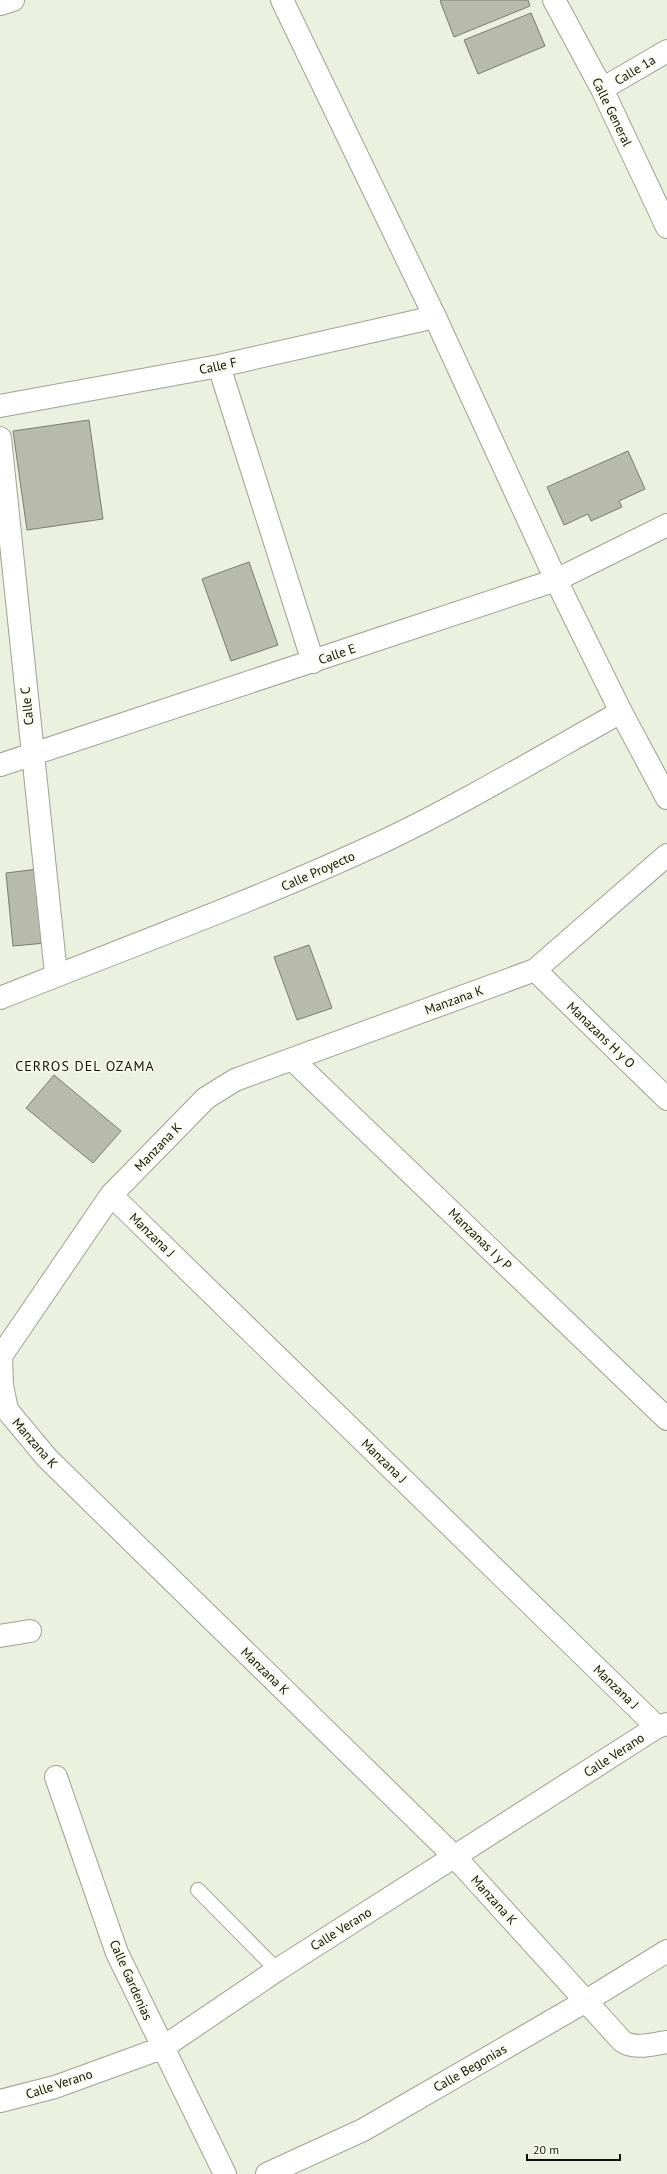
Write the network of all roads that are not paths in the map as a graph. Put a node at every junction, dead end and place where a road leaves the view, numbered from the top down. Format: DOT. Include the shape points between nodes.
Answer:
graph roads {
  1 [pos="12,0"];
  2 [pos="282,0"];
  3 [pos="554,0"];
  4 [pos="0,4"];
  5 [pos="667,51"];
  6 [pos="602,89"];
  7 [pos="667,227"];
  8 [pos="435,317"];
  9 [pos="219,366"];
  10 [pos="0,406"];
  11 [pos="0,438"];
  12 [pos="667,525"];
  13 [pos="556,580"];
  14 [pos="313,662"];
  15 [pos="621,712"];
  16 [pos="32,754"];
  17 [pos="0,765"];
  18 [pos="667,798"];
  19 [pos="667,855"];
  20 [pos="535,970"];
  21 [pos="56,974"];
  22 [pos="0,998"];
  23 [pos="293,1060"];
  24 [pos="667,1099"];
  25 [pos="110,1195"];
  26 [pos="1,1356"];
  27 [pos="667,1419"];
  28 [pos="30,1631"];
  29 [pos="0,1636"];
  30 [pos="662,1726"];
  31 [pos="56,1777"];
  32 [pos="455,1857"];
  33 [pos="198,1890"];
  34 [pos="667,1951"];
  35 [pos="277,1970"];
  36 [pos="586,2001"];
  37 [pos="667,2042"];
  38 [pos="162,2048"];
  39 [pos="0,2102"];
  40 [pos="226,2174"];
  41 [pos="267,2174"];
  1 -- 4 [label="street"];
  2 -- 8 [label="street"];
  3 -- 6 [label="street, Calle General"];
  5 -- 6 [label="street, Calle 1a"];
  6 -- 7 [label="street, Calle General"];
  8 -- 9 [label="street, Calle F"];
  8 -- 13 [label="street"];
  9 -- 10 [label="street, Calle F"];
  9 -- 14 [label="street"];
  11 -- 16 [label="street, Calle C"];
  12 -- 13 [label="street, Calle E"];
  13 -- 14 [label="street, Calle E"];
  13 -- 15 [label="street"];
  14 -- 16 [label="street, Calle E"];
  15 -- 18 [label="street"];
  15 -- 21 [label="street, Calle Proyecto" via="439,814 339,862 229,909"];
  16 -- 17 [label="street, Calle E"];
  16 -- 21 [label="street, Calle C"];
  19 -- 20 [label="street, Manzana K"];
  20 -- 23 [label="street, Manzana K"];
  20 -- 24 [label="street, Manazans H y O"];
  21 -- 22 [label="street, Calle Proyecto"];
  23 -- 25 [label="street, Manzana K" via="235,1080 206,1098"];
  23 -- 27 [label="street, Manzanas I y P"];
  25 -- 26 [label="street, Manzana K"];
  25 -- 30 [label="street, Manzana J"];
  26 -- 32 [label="street, Manzana K" via="2,1385 7,1410 47,1458"];
  28 -- 29 [label="street"];
  30 -- 32 [label="street, Calle Verano"];
  31 -- 38 [label="street, Calle Gardenias" via="117,1953"];
  32 -- 35 [label="street, Calle Verano"];
  32 -- 36 [label="street, Manzana K"];
  33 -- 35 [label="lane"];
  34 -- 36 [label="street, Calle Begonias"];
  35 -- 38 [label="street, Calle Verano"];
  36 -- 37 [label="street, Manzana K" via="627,2045"];
  36 -- 41 [label="street, Calle Begonias" via="362,2130"];
  38 -- 39 [label="street, Calle Verano" via="55,2087"];
  38 -- 40 [label="street, Calle Gardenias"];
}
